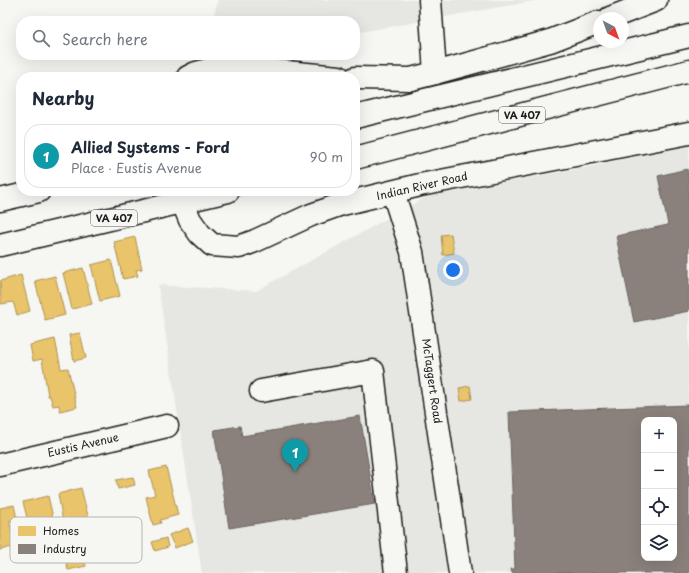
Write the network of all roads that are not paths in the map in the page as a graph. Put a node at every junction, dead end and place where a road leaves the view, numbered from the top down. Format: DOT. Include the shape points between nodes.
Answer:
graph roads {
  1 [pos="430,0"];
  2 [pos="656,0"];
  3 [pos="625,12"];
  4 [pos="593,24"];
  5 [pos="688,36"];
  6 [pos="689,71"];
  7 [pos="200,72"];
  8 [pos="286,72"];
  9 [pos="435,73"];
  10 [pos="360,78"];
  11 [pos="360,116"];
  12 [pos="689,133"];
  13 [pos="360,157"];
  14 [pos="393,192"];
  15 [pos="17,196"];
  16 [pos="209,196"];
  17 [pos="0,200"];
  18 [pos="183,203"];
  19 [pos="0,245"];
  20 [pos="261,391"];
  21 [pos="167,426"];
  22 [pos="0,465"];
  23 [pos="396,573"];
  24 [pos="460,573"];
  1 -- 9 [label="street"];
  2 -- 3 [label="street"];
  4 -- 9 [label="street" via="550,41"];
  5 -- 11 [label="street"];
  6 -- 13 [label="street, VA 407"];
  7 -- 8 [label="street" via="222,66"];
  9 -- 10 [label="street" via="411,79"];
  12 -- 14 [label="street, Indian River Road"];
  14 -- 18 [label="street, Indian River Road" via="342,204 311,215 239,247 212,245 190,220"];
  14 -- 24 [label="street, McTaggert Road" via="412,252"];
  15 -- 17 [label="street"];
  16 -- 18 [label="street, VA 407"];
  18 -- 19 [label="street, VA 407"];
  20 -- 23 [label="street" via="373,371"];
  21 -- 22 [label="street, Eustis Avenue"];
}
